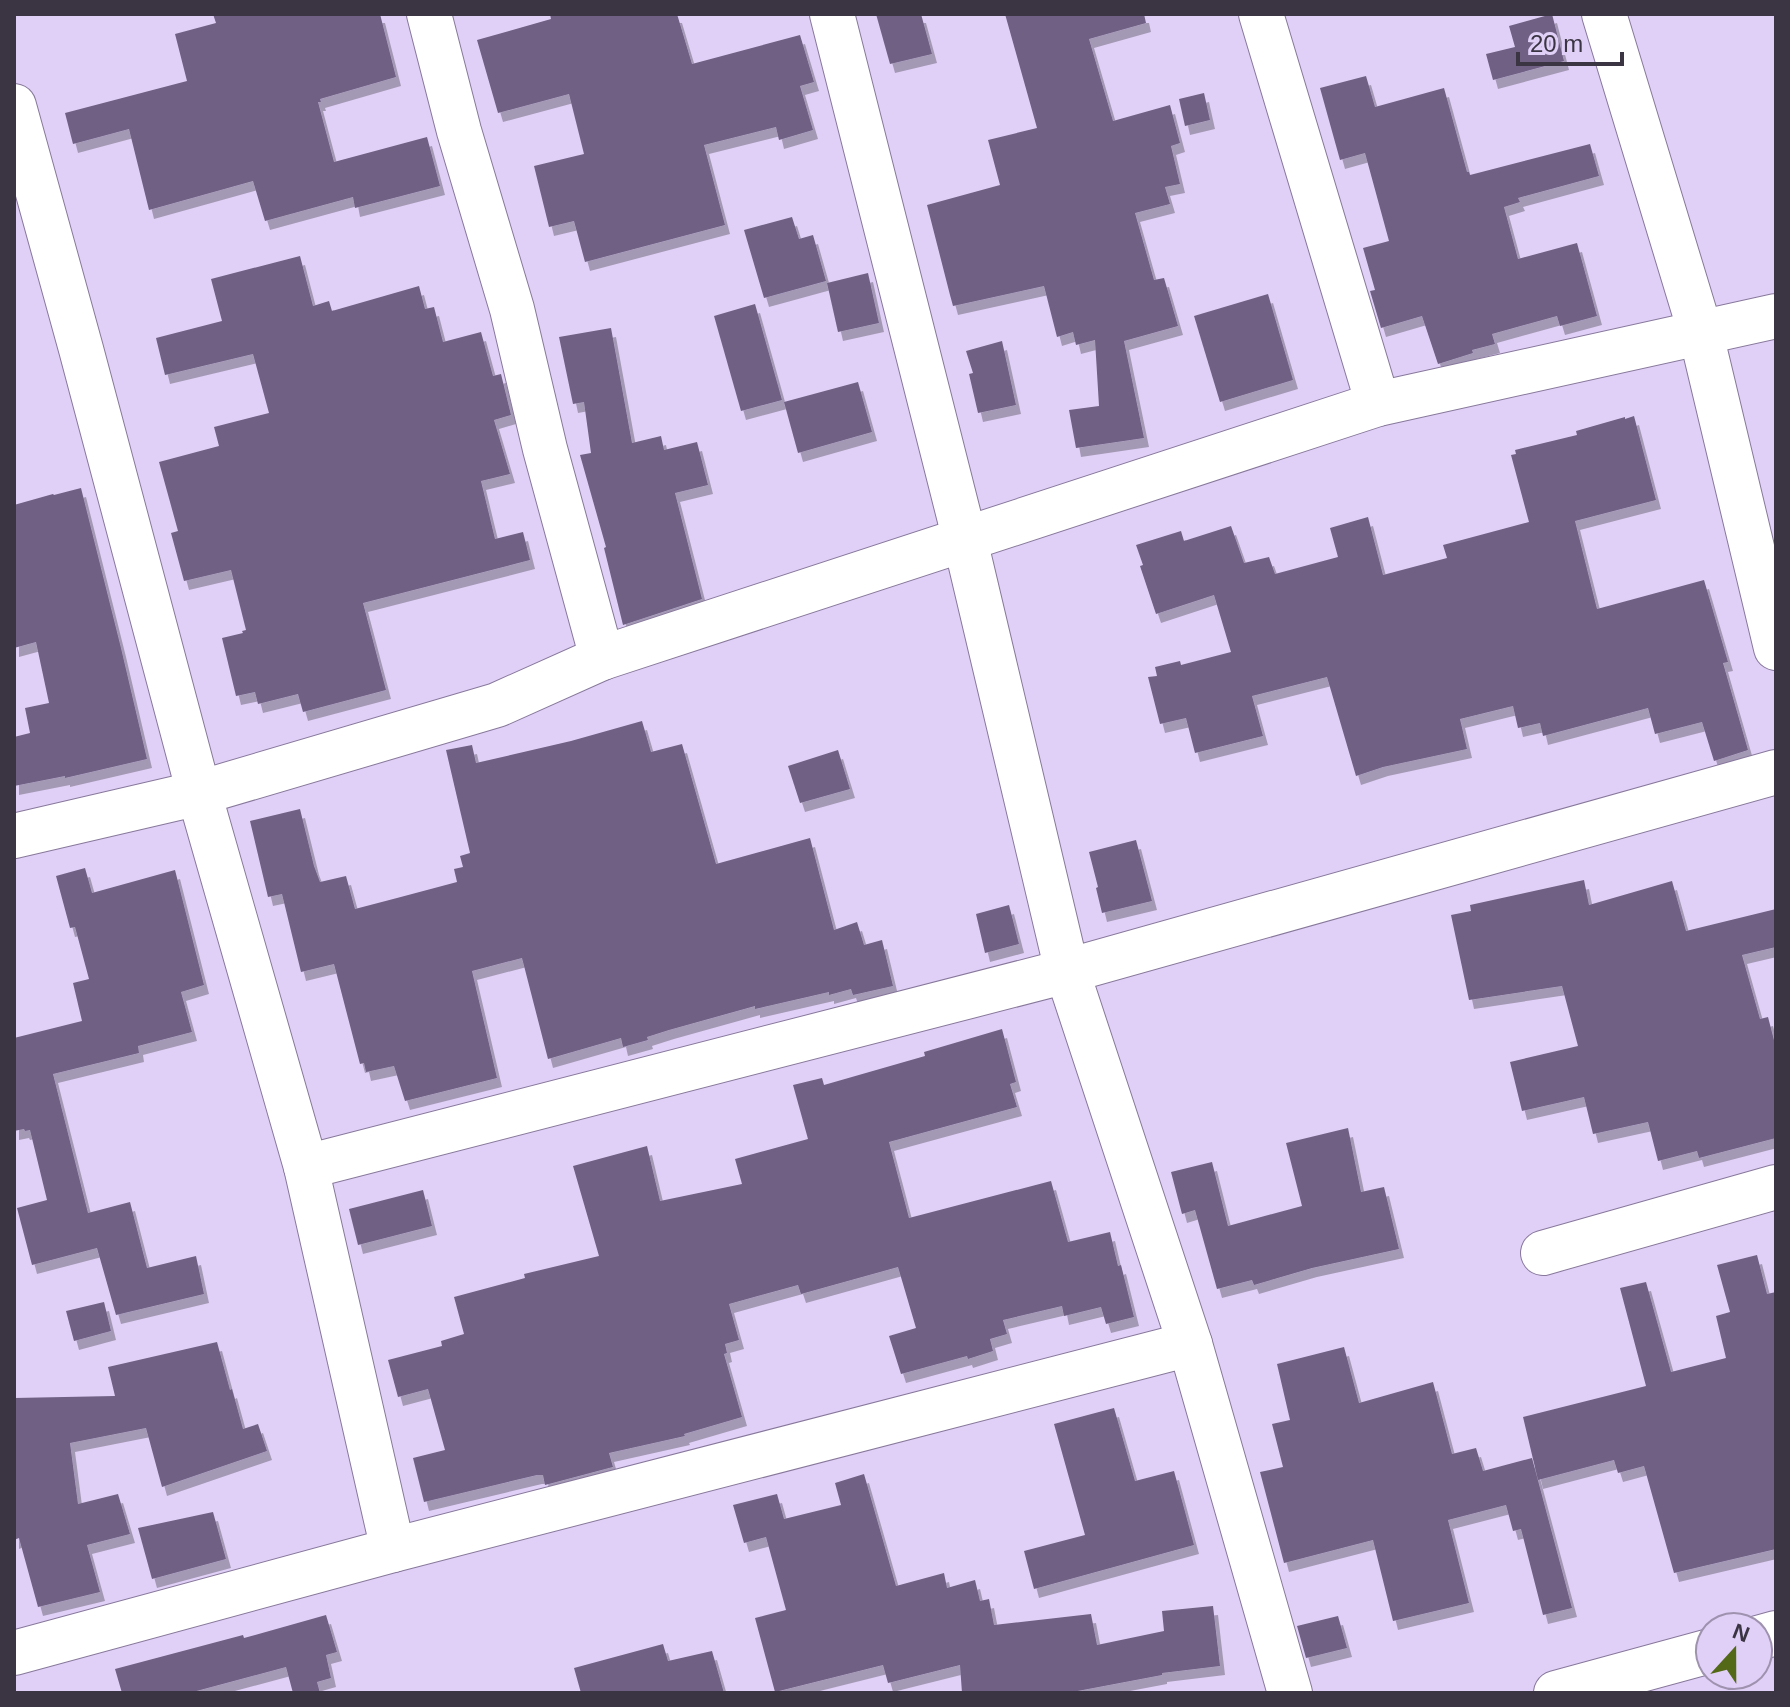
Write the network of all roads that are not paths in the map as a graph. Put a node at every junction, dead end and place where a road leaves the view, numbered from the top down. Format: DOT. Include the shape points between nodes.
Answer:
graph roads {
  1 [pos="429,14"];
  2 [pos="832,14"];
  3 [pos="1261,14"];
  4 [pos="1604,14"];
  5 [pos="14,106"];
  6 [pos="1776,316"];
  7 [pos="1701,334"];
  8 [pos="1378,404"];
  9 [pos="965,540"];
  10 [pos="1776,648"];
  11 [pos="602,658"];
  12 [pos="1776,772"];
  13 [pos="199,793"];
  14 [pos="14,836"];
  15 [pos="1067,971"];
  16 [pos="306,1167"];
  17 [pos="1776,1187"];
  18 [pos="1543,1253"];
  19 [pos="1190,1344"];
  20 [pos="393,1550"];
  21 [pos="14,1653"];
  22 [pos="1694,1655"];
  23 [pos="1290,1693"];
  24 [pos="1556,1693"];
  1 -- 11 [label="street"];
  2 -- 9 [label="street"];
  3 -- 8 [label="street"];
  4 -- 7 [label="street"];
  5 -- 13 [label="street"];
  6 -- 7 [label="street"];
  7 -- 8 [label="street"];
  7 -- 10 [label="street"];
  8 -- 9 [label="street"];
  9 -- 11 [label="street"];
  9 -- 15 [label="street"];
  11 -- 13 [label="street" via="497,705"];
  12 -- 15 [label="street"];
  13 -- 14 [label="street"];
  13 -- 16 [label="street"];
  15 -- 16 [label="street"];
  15 -- 19 [label="street"];
  16 -- 20 [label="street"];
  17 -- 18 [label="street"];
  19 -- 20 [label="street"];
  19 -- 23 [label="street"];
  20 -- 21 [label="street"];
  22 -- 24 [label="street"];
}
